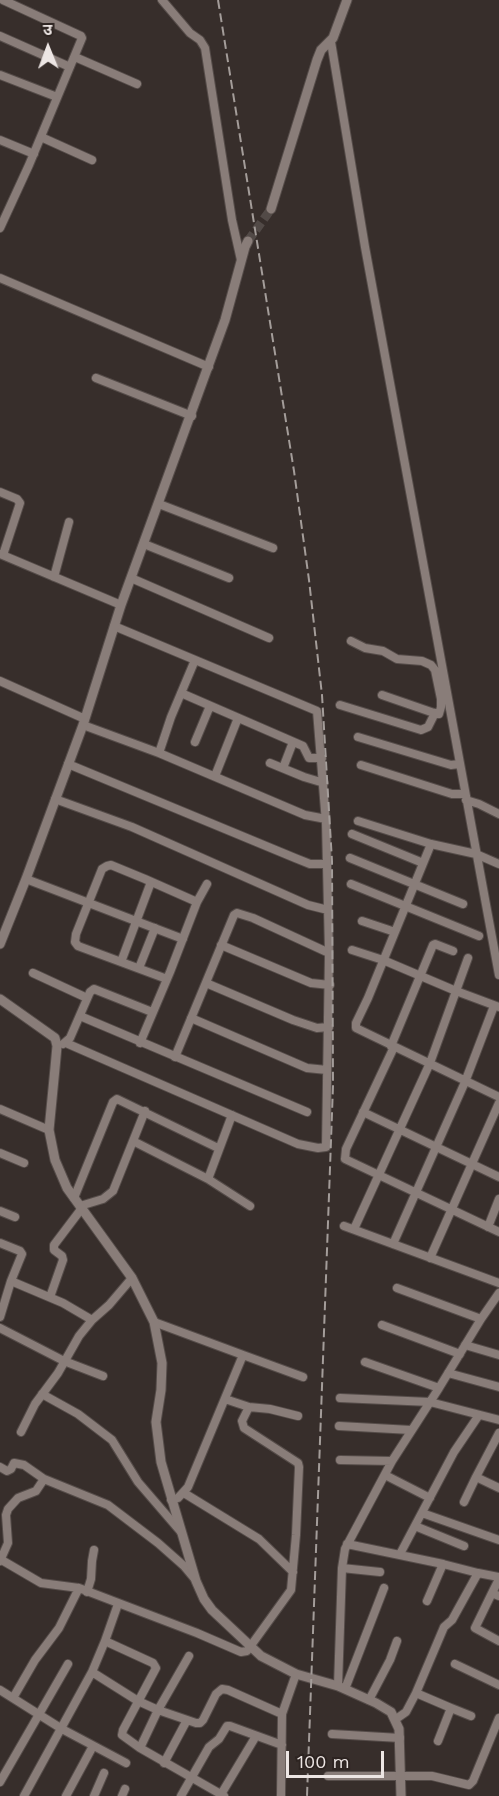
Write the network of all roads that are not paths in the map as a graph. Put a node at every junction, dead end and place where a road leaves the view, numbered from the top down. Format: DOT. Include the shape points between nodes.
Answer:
graph roads {
  1 [pos="4,0"];
  2 [pos="162,0"];
  3 [pos="347,0"];
  4 [pos="0,36"];
  5 [pos="328,45"];
  6 [pos="75,57"];
  7 [pos="70,67"];
  8 [pos="0,75"];
  9 [pos="136,84"];
  10 [pos="57,98"];
  11 [pos="41,137"];
  12 [pos="0,140"];
  13 [pos="34,154"];
  14 [pos="92,160"];
  15 [pos="271,209"];
  16 [pos="0,228"];
  17 [pos="248,241"];
  18 [pos="241,262"];
  19 [pos="0,278"];
  20 [pos="209,367"];
  21 [pos="96,378"];
  22 [pos="192,416"];
  23 [pos="0,492"];
  24 [pos="159,504"];
  25 [pos="69,522"];
  26 [pos="144,544"];
  27 [pos="273,548"];
  28 [pos="2,554"];
  29 [pos="54,577"];
  30 [pos="131,578"];
  31 [pos="229,578"];
  32 [pos="121,605"];
  33 [pos="114,626"];
  34 [pos="269,638"];
  35 [pos="351,641"];
  36 [pos="195,660"];
  37 [pos="0,681"];
  38 [pos="181,693"];
  39 [pos="382,695"];
  40 [pos="340,705"];
  41 [pos="210,706"];
  42 [pos="443,714"];
  43 [pos="238,718"];
  44 [pos="84,722"];
  45 [pos="358,737"];
  46 [pos="195,742"];
  47 [pos="293,742"];
  48 [pos="159,753"];
  49 [pos="322,758"];
  50 [pos="270,763"];
  51 [pos="68,764"];
  52 [pos="456,764"];
  53 [pos="361,765"];
  54 [pos="283,768"];
  55 [pos="215,776"];
  56 [pos="324,783"];
  57 [pos="463,796"];
  58 [pos="56,799"];
  59 [pos="499,814"];
  60 [pos="326,819"];
  61 [pos="358,820"];
  62 [pos="352,834"];
  63 [pos="431,844"];
  64 [pos="473,854"];
  65 [pos="350,858"];
  66 [pos="423,863"];
  67 [pos="326,864"];
  68 [pos="499,864"];
  69 [pos="26,879"];
  70 [pos="151,882"];
  71 [pos="207,884"];
  72 [pos="351,884"];
  73 [pos="415,884"];
  74 [pos="197,902"];
  75 [pos="89,903"];
  76 [pos="464,904"];
  77 [pos="406,906"];
  78 [pos="328,910"];
  79 [pos="137,921"];
  80 [pos="362,921"];
  81 [pos="154,928"];
  82 [pos="394,932"];
  83 [pos="479,936"];
  84 [pos="183,939"];
  85 [pos="0,944"];
  86 [pos="221,945"];
  87 [pos="352,950"];
  88 [pos="453,951"];
  89 [pos="329,953"];
  90 [pos="468,958"];
  91 [pos="383,960"];
  92 [pos="121,962"];
  93 [pos="139,968"];
  94 [pos="33,973"];
  95 [pos="499,975"];
  96 [pos="421,976"];
  97 [pos="167,979"];
  98 [pos="206,983"];
  99 [pos="330,985"];
  100 [pos="456,991"];
  101 [pos="87,998"];
  102 [pos="0,999"];
  103 [pos="496,1007"];
  104 [pos="152,1012"];
  105 [pos="80,1016"];
  106 [pos="191,1018"];
  107 [pos="329,1027"];
  108 [pos="140,1042"];
  109 [pos="61,1045"];
  110 [pos="393,1047"];
  111 [pos="175,1057"];
  112 [pos="430,1063"];
  113 [pos="327,1070"];
  114 [pos="465,1082"];
  115 [pos="499,1097"];
  116 [pos="499,1103"];
  117 [pos="0,1108"];
  118 [pos="145,1111"];
  119 [pos="307,1112"];
  120 [pos="363,1112"];
  121 [pos="232,1115"];
  122 [pos="49,1130"];
  123 [pos="400,1131"];
  124 [pos="134,1141"];
  125 [pos="436,1147"];
  126 [pos="218,1148"];
  127 [pos="0,1153"];
  128 [pos="24,1163"];
  129 [pos="472,1165"];
  130 [pos="378,1176"];
  131 [pos="499,1177"];
  132 [pos="208,1179"];
  133 [pos="415,1193"];
  134 [pos="74,1198"];
  135 [pos="499,1199"];
  136 [pos="250,1206"];
  137 [pos="81,1207"];
  138 [pos="452,1210"];
  139 [pos="0,1211"];
  140 [pos="15,1217"];
  141 [pos="344,1226"];
  142 [pos="488,1227"];
  143 [pos="354,1229"];
  144 [pos="499,1232"];
  145 [pos="0,1243"];
  146 [pos="393,1244"];
  147 [pos="430,1258"];
  148 [pos="132,1278"];
  149 [pos="11,1281"];
  150 [pos="499,1283"];
  151 [pos="397,1288"];
  152 [pos="499,1293"];
  153 [pos="50,1297"];
  154 [pos="2,1306"];
  155 [pos="0,1317"];
  156 [pos="481,1318"];
  157 [pos="92,1320"];
  158 [pos="154,1322"];
  159 [pos="382,1325"];
  160 [pos="0,1328"];
  161 [pos="465,1345"];
  162 [pos="460,1354"];
  163 [pos="243,1355"];
  164 [pos="499,1355"];
  165 [pos="64,1361"];
  166 [pos="365,1362"];
  167 [pos="448,1373"];
  168 [pos="103,1376"];
  169 [pos="303,1377"];
  170 [pos="499,1387"];
  171 [pos="440,1388"];
  172 [pos="42,1394"];
  173 [pos="340,1398"];
  174 [pos="225,1399"];
  175 [pos="430,1401"];
  176 [pos="249,1407"];
  177 [pos="479,1415"];
  178 [pos="297,1416"];
  179 [pos="499,1420"];
  180 [pos="339,1426"];
  181 [pos="411,1430"];
  182 [pos="21,1432"];
  183 [pos="499,1434"];
  184 [pos="340,1460"];
  185 [pos="392,1461"];
  186 [pos="0,1467"];
  187 [pos="385,1475"];
  188 [pos="476,1477"];
  189 [pos="44,1479"];
  190 [pos="499,1488"];
  191 [pos="184,1493"];
  192 [pos="430,1498"];
  193 [pos="171,1500"];
  194 [pos="464,1502"];
  195 [pos="422,1513"];
  196 [pos="415,1526"];
  197 [pos="182,1533"];
  198 [pos="499,1540"];
  199 [pos="348,1544"];
  200 [pos="464,1546"];
  201 [pos="94,1550"];
  202 [pos="400,1554"];
  203 [pos="0,1560"];
  204 [pos="443,1564"];
  205 [pos="342,1568"];
  206 [pos="293,1572"];
  207 [pos="380,1572"];
  208 [pos="478,1573"];
  209 [pos="499,1578"];
  210 [pos="196,1581"];
  211 [pos="79,1588"];
  212 [pos="384,1588"];
  213 [pos="87,1592"];
  214 [pos="496,1594"];
  215 [pos="427,1601"];
  216 [pos="118,1604"];
  217 [pos="105,1641"];
  218 [pos="397,1641"];
  219 [pos="499,1641"];
  220 [pos="251,1645"];
  221 [pos="189,1656"];
  222 [pos="68,1664"];
  223 [pos="455,1664"];
  224 [pos="92,1672"];
  225 [pos="296,1674"];
  226 [pos="499,1685"];
  227 [pos="341,1688"];
  228 [pos="0,1690"];
  229 [pos="416,1693"];
  230 [pos="13,1698"];
  231 [pos="369,1700"];
  232 [pos="138,1701"];
  233 [pos="451,1708"];
  234 [pos="158,1710"];
  235 [pos="38,1714"];
  236 [pos="282,1714"];
  237 [pos="471,1716"];
  238 [pos="499,1718"];
  239 [pos="396,1719"];
  240 [pos="187,1720"];
  241 [pos="60,1728"];
  242 [pos="332,1734"];
  243 [pos="256,1736"];
  244 [pos="400,1738"];
  245 [pos="438,1742"];
  246 [pos="282,1745"];
  247 [pos="93,1746"];
  248 [pos="140,1748"];
  249 [pos="126,1763"];
  250 [pos="164,1763"];
  251 [pos="104,1773"];
  252 [pos="328,1776"];
  253 [pos="191,1778"];
  254 [pos="401,1778"];
  255 [pos="0,1782"];
  256 [pos="222,1795"];
  257 [pos="24,1796"];
  258 [pos="66,1796"];
  259 [pos="94,1796"];
  260 [pos="181,1796"];
  261 [pos="281,1796"];
  262 [pos="401,1796"];
  1 -- 6 [label="street" via="81,36"];
  2 -- 18 [label="street" via="205,48"];
  3 -- 5 [label="street"];
  4 -- 7 [label="street"];
  5 -- 15 [label="street" via="317,60"];
  5 -- 42 [label="street"];
  6 -- 7 [label="street"];
  6 -- 9 [label="street"];
  7 -- 10 [label="street"];
  8 -- 10 [label="street"];
  10 -- 11 [label="street"];
  11 -- 13 [label="street"];
  11 -- 14 [label="street"];
  12 -- 13 [label="street"];
  13 -- 16 [label="street"];
  17 -- 18 [label="street"];
  18 -- 20 [label="street"];
  19 -- 20 [label="street"];
  20 -- 22 [label="street"];
  21 -- 22 [label="street"];
  22 -- 24 [label="street"];
  23 -- 28 [label="street" via="20,503"];
  24 -- 26 [label="street"];
  24 -- 27 [label="street"];
  25 -- 29 [label="street"];
  26 -- 30 [label="street"];
  26 -- 31 [label="street"];
  28 -- 29 [label="street"];
  29 -- 32 [label="street"];
  30 -- 32 [label="street"];
  30 -- 34 [label="street"];
  32 -- 33 [label="street"];
  33 -- 36 [label="street"];
  33 -- 44 [label="street"];
  35 -- 42 [label="street" via="397,659 431,665"];
  36 -- 38 [label="street"];
  36 -- 49 [label="street" via="316,710"];
  37 -- 44 [label="street"];
  38 -- 41 [label="street"];
  38 -- 48 [label="street"];
  39 -- 42 [label="street"];
  40 -- 42 [label="street" via="421,730"];
  41 -- 43 [label="street"];
  41 -- 46 [label="street"];
  42 -- 52 [label="street"];
  43 -- 47 [label="street"];
  43 -- 55 [label="street"];
  44 -- 48 [label="street"];
  44 -- 51 [label="street"];
  45 -- 52 [label="street"];
  47 -- 49 [label="street" via="305,747 309,758"];
  47 -- 54 [label="street"];
  48 -- 55 [label="street"];
  49 -- 56 [label="street"];
  50 -- 54 [label="street"];
  51 -- 58 [label="street"];
  51 -- 67 [label="street" via="306,862"];
  52 -- 57 [label="street"];
  53 -- 57 [label="street"];
  54 -- 56 [label="street"];
  55 -- 60 [label="street" via="305,815"];
  56 -- 60 [label="street"];
  57 -- 59 [label="street"];
  57 -- 64 [label="street"];
  58 -- 69 [label="street"];
  58 -- 78 [label="street"];
  60 -- 67 [label="street"];
  61 -- 63 [label="street"];
  62 -- 66 [label="street"];
  63 -- 64 [label="street"];
  63 -- 66 [label="street"];
  64 -- 68 [label="street"];
  64 -- 95 [label="street"];
  65 -- 73 [label="street"];
  66 -- 73 [label="street"];
  67 -- 78 [label="street"];
  69 -- 75 [label="street"];
  69 -- 85 [label="street"];
  70 -- 74 [label="street"];
  70 -- 75 [label="street" via="106,866"];
  70 -- 79 [label="street"];
  71 -- 74 [label="street"];
  72 -- 77 [label="street"];
  73 -- 76 [label="street"];
  73 -- 77 [label="street"];
  74 -- 84 [label="street"];
  75 -- 79 [label="street"];
  75 -- 92 [label="street" via="76,944"];
  77 -- 82 [label="street"];
  77 -- 83 [label="street"];
  78 -- 89 [label="street"];
  79 -- 81 [label="street"];
  79 -- 92 [label="street"];
  80 -- 82 [label="street"];
  81 -- 84 [label="street"];
  81 -- 93 [label="street"];
  82 -- 91 [label="street"];
  84 -- 97 [label="street"];
  86 -- 89 [label="street" via="237,913"];
  86 -- 98 [label="street"];
  86 -- 99 [label="street" via="311,983"];
  87 -- 91 [label="street"];
  88 -- 96 [label="street" via="433,945"];
  89 -- 99 [label="street"];
  90 -- 100 [label="street"];
  91 -- 96 [label="street"];
  91 -- 110 [label="street" via="356,1026"];
  92 -- 93 [label="street"];
  93 -- 97 [label="street"];
  94 -- 101 [label="street"];
  96 -- 100 [label="street"];
  96 -- 110 [label="street"];
  97 -- 104 [label="street"];
  98 -- 106 [label="street"];
  98 -- 107 [label="street" via="300,1022 317,1028"];
  99 -- 107 [label="street"];
  100 -- 103 [label="street"];
  100 -- 112 [label="street"];
  101 -- 104 [label="street" via="96,989"];
  101 -- 105 [label="street"];
  102 -- 109 [label="street"];
  103 -- 114 [label="street"];
  104 -- 108 [label="street"];
  105 -- 108 [label="street"];
  105 -- 109 [label="street"];
  106 -- 111 [label="street"];
  106 -- 113 [label="street" via="307,1068"];
  107 -- 113 [label="street"];
  108 -- 111 [label="street"];
  109 -- 121 [label="street"];
  109 -- 122 [label="street"];
  110 -- 112 [label="street"];
  110 -- 120 [label="street"];
  111 -- 119 [label="street"];
  112 -- 114 [label="street"];
  112 -- 123 [label="street"];
  113 -- 121 [label="street" via="324,1148 298,1144"];
  114 -- 115 [label="street"];
  114 -- 125 [label="street"];
  116 -- 129 [label="street"];
  117 -- 122 [label="street"];
  118 -- 124 [label="street"];
  118 -- 126 [label="street"];
  118 -- 134 [label="street" via="114,1100"];
  120 -- 123 [label="street"];
  120 -- 130 [label="street" via="344,1158"];
  121 -- 126 [label="street"];
  122 -- 134 [label="street" via="55,1160"];
  123 -- 125 [label="street"];
  123 -- 130 [label="street"];
  124 -- 132 [label="street"];
  124 -- 137 [label="street" via="113,1191"];
  125 -- 129 [label="street"];
  125 -- 133 [label="street"];
  126 -- 132 [label="street"];
  127 -- 128 [label="street"];
  129 -- 131 [label="street"];
  129 -- 138 [label="street"];
  130 -- 133 [label="street"];
  130 -- 143 [label="street"];
  132 -- 136 [label="street"];
  133 -- 138 [label="street"];
  133 -- 146 [label="street"];
  134 -- 137 [label="street"];
  135 -- 142 [label="street"];
  137 -- 148 [label="street"];
  137 -- 153 [label="street" via="54,1245 63,1260"];
  138 -- 142 [label="street"];
  138 -- 147 [label="street"];
  139 -- 140 [label="street"];
  141 -- 143 [label="street"];
  142 -- 144 [label="street"];
  143 -- 146 [label="street"];
  145 -- 149 [label="street" via="22,1253"];
  146 -- 147 [label="street"];
  147 -- 150 [label="street"];
  148 -- 157 [label="street"];
  148 -- 158 [label="street"];
  149 -- 153 [label="street"];
  149 -- 154 [label="street"];
  151 -- 156 [label="street"];
  152 -- 156 [label="street"];
  153 -- 157 [label="street"];
  154 -- 155 [label="street"];
  156 -- 161 [label="street"];
  157 -- 165 [label="street"];
  158 -- 163 [label="street"];
  158 -- 193 [label="street" via="162,1363 157,1432"];
  159 -- 162 [label="street"];
  160 -- 165 [label="street"];
  161 -- 162 [label="street"];
  161 -- 164 [label="street"];
  162 -- 167 [label="street"];
  163 -- 169 [label="street"];
  163 -- 174 [label="street"];
  165 -- 168 [label="street"];
  165 -- 172 [label="street"];
  166 -- 171 [label="street"];
  167 -- 170 [label="street"];
  167 -- 171 [label="street"];
  171 -- 175 [label="street"];
  172 -- 182 [label="street"];
  172 -- 197 [label="street" via="78,1413 112,1440 138,1482"];
  173 -- 175 [label="street"];
  174 -- 176 [label="street"];
  174 -- 191 [label="street"];
  175 -- 177 [label="street"];
  175 -- 181 [label="street"];
  176 -- 178 [label="street"];
  176 -- 206 [label="street" via="242,1421 244,1428 299,1467"];
  177 -- 179 [label="street"];
  177 -- 192 [label="street"];
  180 -- 181 [label="street"];
  181 -- 185 [label="street"];
  183 -- 188 [label="street"];
  184 -- 185 [label="street"];
  185 -- 187 [label="street"];
  186 -- 189 [label="street" via="9,1470 16,1463 24,1465"];
  187 -- 192 [label="street"];
  187 -- 199 [label="street"];
  188 -- 190 [label="street"];
  188 -- 194 [label="street"];
  189 -- 203 [label="street" via="36,1491 18,1498 9,1509 8,1543"];
  189 -- 210 [label="street" via="108,1505 175,1558"];
  191 -- 193 [label="street"];
  191 -- 206 [label="street" via="259,1539"];
  192 -- 195 [label="street"];
  193 -- 197 [label="street"];
  195 -- 196 [label="street"];
  195 -- 198 [label="street"];
  196 -- 200 [label="street"];
  196 -- 202 [label="street"];
  197 -- 210 [label="street"];
  199 -- 202 [label="street"];
  199 -- 205 [label="street"];
  201 -- 213 [label="street"];
  202 -- 204 [label="street"];
  203 -- 211 [label="street" via="41,1583"];
  204 -- 208 [label="street"];
  204 -- 215 [label="street"];
  205 -- 207 [label="street"];
  205 -- 227 [label="street"];
  206 -- 220 [label="street" via="291,1590"];
  208 -- 209 [label="street"];
  208 -- 229 [label="street" via="452,1620 444,1627"];
  209 -- 214 [label="street"];
  210 -- 220 [label="street" via="212,1610"];
  211 -- 213 [label="street"];
  211 -- 230 [label="street" via="59,1628"];
  212 -- 227 [label="street"];
  213 -- 216 [label="street"];
  214 -- 219 [label="street" via="475,1628"];
  216 -- 217 [label="street"];
  216 -- 220 [label="street" via="241,1652"];
  217 -- 224 [label="street"];
  217 -- 232 [label="street" via="156,1666"];
  218 -- 231 [label="street"];
  220 -- 225 [label="street" via="261,1656"];
  221 -- 234 [label="street"];
  222 -- 235 [label="street"];
  223 -- 226 [label="street"];
  224 -- 232 [label="street"];
  224 -- 241 [label="street"];
  225 -- 227 [label="street"];
  225 -- 236 [label="street"];
  227 -- 231 [label="street"];
  228 -- 230 [label="street"];
  229 -- 233 [label="street"];
  229 -- 239 [label="street" via="406,1712"];
  230 -- 235 [label="street"];
  231 -- 239 [label="street" via="389,1710"];
  232 -- 234 [label="street"];
  232 -- 248 [label="street" via="122,1732"];
  233 -- 237 [label="street"];
  233 -- 245 [label="street"];
  234 -- 240 [label="street"];
  234 -- 248 [label="street"];
  235 -- 241 [label="street"];
  235 -- 255 [label="street"];
  236 -- 240 [label="street" via="225,1689 216,1694 200,1723"];
  236 -- 246 [label="street"];
  238 -- 254 [label="street" via="471,1784 432,1776"];
  239 -- 244 [label="street"];
  240 -- 250 [label="street"];
  241 -- 247 [label="street"];
  241 -- 257 [label="street"];
  242 -- 244 [label="street"];
  243 -- 246 [label="street"];
  243 -- 253 [label="street" via="227,1726 210,1745"];
  243 -- 256 [label="street"];
  244 -- 254 [label="street"];
  246 -- 261 [label="street"];
  247 -- 249 [label="street"];
  247 -- 258 [label="street"];
  248 -- 250 [label="street"];
  250 -- 253 [label="street"];
  251 -- 259 [label="street"];
  252 -- 254 [label="street"];
  253 -- 256 [label="street"];
  253 -- 260 [label="street"];
  254 -- 262 [label="street"];
}
